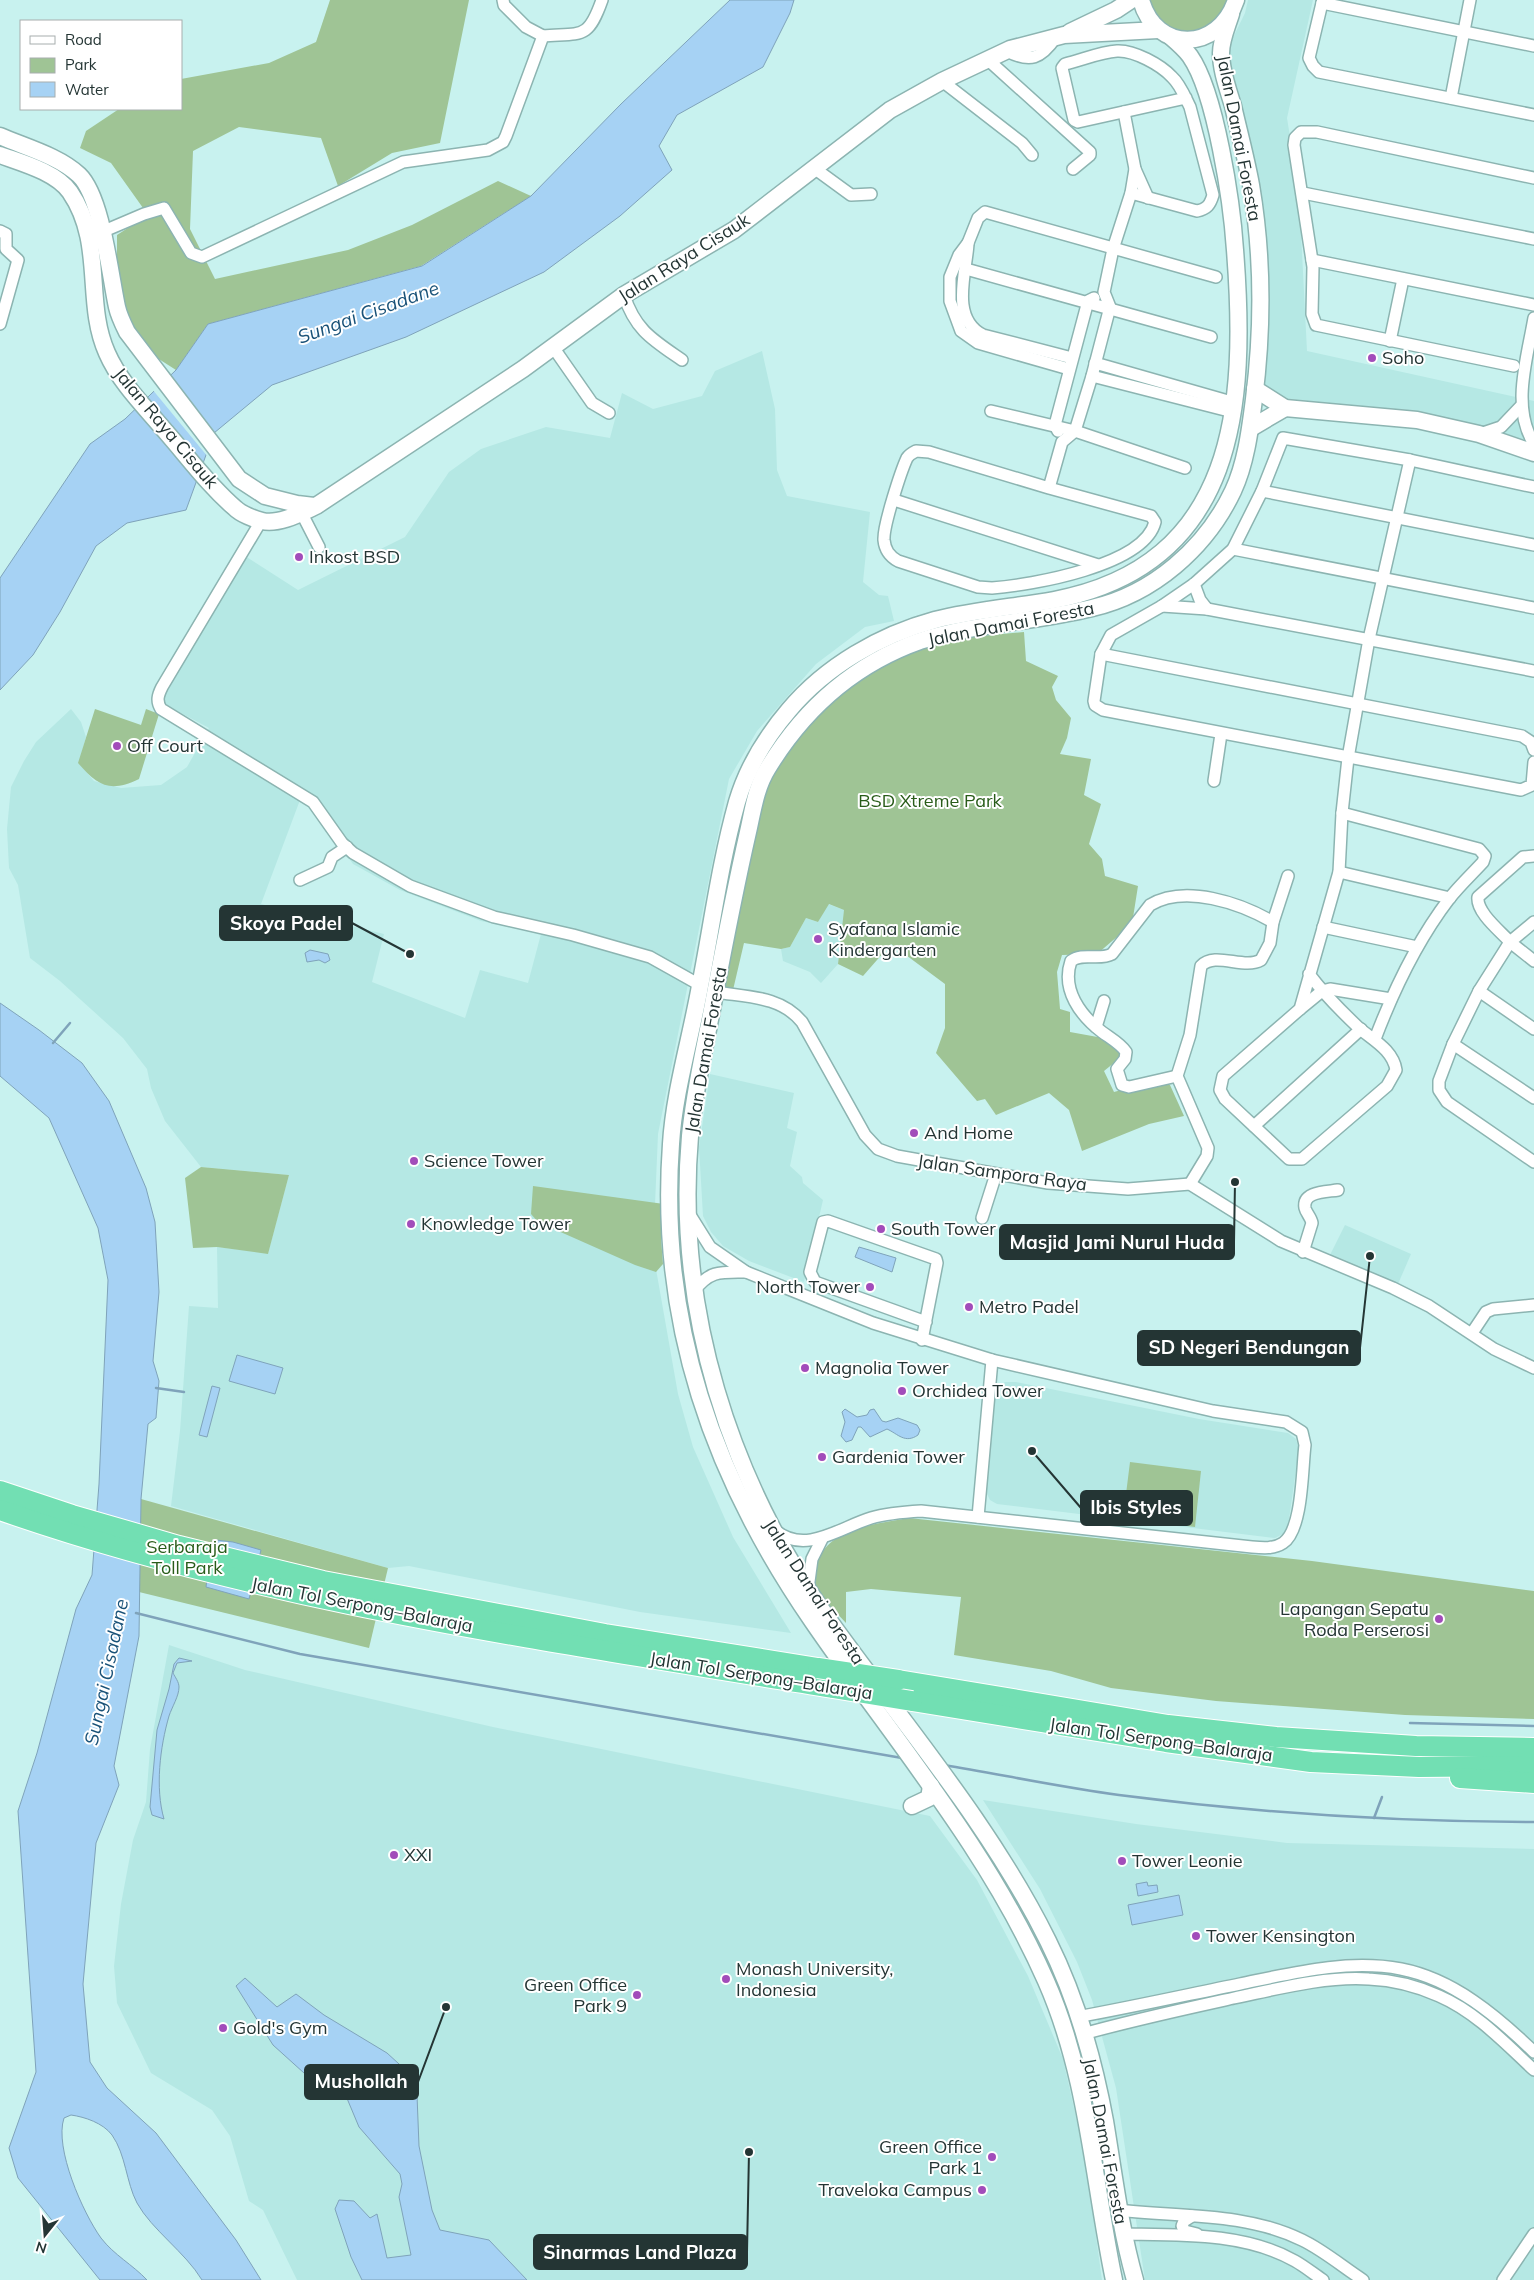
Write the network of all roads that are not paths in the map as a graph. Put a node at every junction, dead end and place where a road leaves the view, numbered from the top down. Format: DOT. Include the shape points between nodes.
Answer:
graph roads {
  1 [pos="503,0"];
  2 [pos="602,0"];
  3 [pos="1131,0"];
  4 [pos="1141,0"];
  5 [pos="1470,0"];
  6 [pos="1324,2"];
  7 [pos="1234,7"];
  8 [pos="1464,32"];
  9 [pos="1165,34"];
  10 [pos="543,36"];
  11 [pos="1060,36"];
  12 [pos="1534,46"];
  13 [pos="987,59"];
  14 [pos="942,81"];
  15 [pos="1186,98"];
  16 [pos="1451,98"];
  17 [pos="1124,112"];
  18 [pos="1534,115"];
  19 [pos="0,136"];
  20 [pos="0,155"];
  21 [pos="1032,155"];
  22 [pos="814,168"];
  23 [pos="1073,169"];
  24 [pos="1135,169"];
  25 [pos="1534,178"];
  26 [pos="1131,193"];
  27 [pos="1303,193"];
  28 [pos="871,194"];
  29 [pos="1148,198"];
  30 [pos="0,231"];
  31 [pos="96,234"];
  32 [pos="1534,239"];
  33 [pos="968,243"];
  34 [pos="1114,249"];
  35 [pos="1312,260"];
  36 [pos="966,269"];
  37 [pos="1216,277"];
  38 [pos="1402,279"];
  39 [pos="1104,292"];
  40 [pos="624,295"];
  41 [pos="1088,301"];
  42 [pos="1534,305"];
  43 [pos="1110,307"];
  44 [pos="1534,318"];
  45 [pos="0,324"];
  46 [pos="1211,337"];
  47 [pos="980,339"];
  48 [pos="1240,342"];
  49 [pos="1260,342"];
  50 [pos="1390,342"];
  51 [pos="553,347"];
  52 [pos="682,360"];
  53 [pos="1095,363"];
  54 [pos="1070,364"];
  55 [pos="1514,366"];
  56 [pos="1092,376"];
  57 [pos="1255,389"];
  58 [pos="1206,401"];
  59 [pos="1521,406"];
  60 [pos="1234,408"];
  61 [pos="1285,408"];
  62 [pos="991,411"];
  63 [pos="609,413"];
  64 [pos="1055,425"];
  65 [pos="1251,428"];
  66 [pos="1075,431"];
  67 [pos="1479,434"];
  68 [pos="1062,442"];
  69 [pos="1534,444"];
  70 [pos="1534,453"];
  71 [pos="1410,460"];
  72 [pos="1185,468"];
  73 [pos="1534,486"];
  74 [pos="1049,488"];
  75 [pos="1262,491"];
  76 [pos="894,500"];
  77 [pos="299,509"];
  78 [pos="1192,518"];
  79 [pos="1396,518"];
  80 [pos="261,521"];
  81 [pos="1210,529"];
  82 [pos="1534,545"];
  83 [pos="319,547"];
  84 [pos="1234,549"];
  85 [pos="1098,565"];
  86 [pos="1384,578"];
  87 [pos="1194,584"];
  88 [pos="1162,606"];
  89 [pos="1534,608"];
  90 [pos="1208,609"];
  91 [pos="1369,639"];
  92 [pos="1101,654"];
  93 [pos="1534,671"];
  94 [pos="1358,705"];
  95 [pos="1221,734"];
  96 [pos="1534,750"];
  97 [pos="1348,758"];
  98 [pos="1534,762"];
  99 [pos="1214,781"];
  100 [pos="1342,813"];
  101 [pos="347,847"];
  102 [pos="1534,856"];
  103 [pos="720,871"];
  104 [pos="1340,872"];
  105 [pos="738,876"];
  106 [pos="1288,876"];
  107 [pos="300,880"];
  108 [pos="1450,898"];
  109 [pos="1273,922"];
  110 [pos="1534,922"];
  111 [pos="1323,927"];
  112 [pos="1510,942"];
  113 [pos="1417,947"];
  114 [pos="1534,961"];
  115 [pos="1309,974"];
  116 [pos="700,985"];
  117 [pos="1479,990"];
  118 [pos="1322,991"];
  119 [pos="716,992"];
  120 [pos="1391,999"];
  121 [pos="1104,1001"];
  122 [pos="1300,1009"];
  123 [pos="1096,1027"];
  124 [pos="1361,1029"];
  125 [pos="1534,1029"];
  126 [pos="1375,1039"];
  127 [pos="1453,1044"];
  128 [pos="1176,1076"];
  129 [pos="1534,1098"];
  130 [pos="1254,1126"];
  131 [pos="672,1127"];
  132 [pos="690,1129"];
  133 [pos="1534,1162"];
  134 [pos="996,1174"];
  135 [pos="1190,1184"];
  136 [pos="1338,1190"];
  137 [pos="687,1210"];
  138 [pos="982,1218"];
  139 [pos="1303,1252"];
  140 [pos="746,1272"];
  141 [pos="818,1283"];
  142 [pos="694,1290"];
  143 [pos="813,1299"];
  144 [pos="1534,1305"];
  145 [pos="926,1322"];
  146 [pos="1472,1333"];
  147 [pos="922,1340"];
  148 [pos="992,1360"];
  149 [pos="1534,1368"];
  150 [pos="0,1491"];
  151 [pos="0,1510"];
  152 [pos="978,1517"];
  153 [pos="769,1525"];
  154 [pos="822,1539"];
  155 [pos="808,1589"];
  156 [pos="432,1611"];
  157 [pos="1532,1753"];
  158 [pos="1311,1762"];
  159 [pos="1534,1783"];
  160 [pos="931,1786"];
  161 [pos="912,1806"];
  162 [pos="1133,2006"];
  163 [pos="1077,2017"];
  164 [pos="1136,2020"];
  165 [pos="1083,2034"];
  166 [pos="1534,2052"];
  167 [pos="1534,2070"];
  168 [pos="1118,2210"];
  169 [pos="1192,2216"];
  170 [pos="1122,2234"];
  171 [pos="1534,2234"];
  172 [pos="1211,2238"];
  173 [pos="1114,2280"];
  174 [pos="1135,2280"];
  175 [pos="1323,2280"];
  176 [pos="1363,2280"];
  177 [pos="1503,2280"];
  1 -- 10 [label="street" via="526,28"];
  2 -- 10 [label="street" via="593,25 582,33"];
  3 -- 11 [label="main road, Jalan Raya Cisauk"];
  4 -- 9 [label="main road, Jalan Damai Foresta" via="1145,14"];
  5 -- 8 [label="street"];
  6 -- 8 [label="street"];
  6 -- 16 [label="street" via="1309,58 1319,72"];
  7 -- 9 [label="main road, Jalan Raya Cisauk" via="1223,26 1212,34 1185,40"];
  7 -- 49 [label="main road, Jalan Damai Foresta" via="1222,41 1221,63 1256,220 1261,284"];
  8 -- 12 [label="street"];
  8 -- 16 [label="street"];
  9 -- 11 [label="main road, Jalan Raya Cisauk"];
  9 -- 48 [label="main road, Jalan Damai Foresta" via="1187,51 1201,78 1226,175 1234,233"];
  10 -- 31 [label="street" via="506,136 497,147 403,162 202,257 191,253 164,208"];
  11 -- 13 [label="main road, Jalan Raya Cisauk" via="1006,50"];
  13 -- 14 [label="main road, Jalan Raya Cisauk"];
  13 -- 23 [label="street" via="1090,152 1090,156"];
  14 -- 21 [label="street" via="1022,143"];
  14 -- 22 [label="main road, Jalan Raya Cisauk" via="890,110"];
  15 -- 17 [label="street"];
  15 -- 17 [label="street" via="1172,77 1139,56 1119,51 1065,64 1062,68 1074,120 1078,122"];
  15 -- 29 [label="street" via="1213,195 1210,204 1197,212"];
  16 -- 18 [label="street"];
  17 -- 24 [label="street"];
  19 -- 31 [label="main road, Jalan Raya Cisauk" via="66,165 80,176 90,188"];
  20 -- 31 [label="main road, Jalan Raya Cisauk" via="51,176 69,190"];
  22 -- 28 [label="street" via="851,195"];
  22 -- 40 [label="main road, Jalan Raya Cisauk" via="734,230"];
  24 -- 26 [label="street"];
  24 -- 29 [label="street"];
  25 -- 27 [label="street" via="1307,130 1295,138 1294,145"];
  26 -- 29 [label="street"];
  26 -- 34 [label="street"];
  27 -- 32 [label="street"];
  27 -- 35 [label="street"];
  30 -- 45 [label="street" via="6,234 6,249 18,258"];
  31 -- 77 [label="main road, Jalan Raya Cisauk" via="118,310 127,332 143,356 220,456 249,487"];
  31 -- 80 [label="main road, Jalan Raya Cisauk" via="101,334 107,353 125,384 208,480 236,510"];
  33 -- 34 [label="street" via="978,218 990,212"];
  33 -- 36 [label="street"];
  33 -- 47 [label="street" via="953,267 949,295 962,330"];
  34 -- 37 [label="street"];
  34 -- 39 [label="street"];
  35 -- 38 [label="street"];
  35 -- 50 [label="street" via="1312,314 1316,325"];
  36 -- 41 [label="street"];
  36 -- 47 [label="street" via="962,300"];
  38 -- 42 [label="street"];
  38 -- 50 [label="street"];
  39 -- 41 [label="street"];
  39 -- 43 [label="street"];
  40 -- 51 [label="main road, Jalan Raya Cisauk"];
  40 -- 52 [label="street" via="630,313 643,331"];
  41 -- 43 [label="street"];
  41 -- 54 [label="street"];
  43 -- 46 [label="street"];
  43 -- 53 [label="street"];
  44 -- 59 [label="street"];
  47 -- 54 [label="street"];
  48 -- 49 [label="main road"];
  48 -- 60 [label="main road, Jalan Damai Foresta"];
  49 -- 57 [label="main road, Jalan Damai Foresta"];
  50 -- 55 [label="street"];
  51 -- 63 [label="street" via="592,403"];
  51 -- 77 [label="main road, Jalan Raya Cisauk" via="316,506"];
  53 -- 56 [label="street"];
  53 -- 58 [label="street"];
  54 -- 64 [label="street"];
  56 -- 58 [label="street"];
  56 -- 66 [label="street"];
  57 -- 61 [label="main road"];
  57 -- 65 [label="main road, Jalan Damai Foresta"];
  58 -- 60 [label="street"];
  59 -- 67 [label="street" via="1501,427"];
  59 -- 69 [label="street"];
  60 -- 78 [label="main road, Jalan Damai Foresta" via="1217,475"];
  61 -- 65 [label="main road"];
  61 -- 67 [label="main road" via="1417,420"];
  62 -- 64 [label="street"];
  64 -- 66 [label="street"];
  64 -- 68 [label="street"];
  65 -- 81 [label="main road, Jalan Damai Foresta" via="1234,488"];
  66 -- 68 [label="street"];
  66 -- 72 [label="street"];
  67 -- 70 [label="main road"];
  68 -- 74 [label="street"];
  71 -- 73 [label="street"];
  71 -- 75 [label="street" via="1285,437 1280,442"];
  71 -- 79 [label="street"];
  74 -- 76 [label="street" via="929,452 916,451 908,458"];
  74 -- 85 [label="street" via="1154,518 1151,534 1143,544"];
  75 -- 79 [label="street"];
  75 -- 84 [label="street"];
  76 -- 85 [label="street"];
  76 -- 85 [label="street" via="884,535 889,555 898,561 978,587 1004,587"];
  77 -- 80 [label="main road, Jalan Raya Cisauk" via="276,520"];
  77 -- 83 [label="street"];
  78 -- 81 [label="main road"];
  78 -- 103 [label="main road, Jalan Damai Foresta" via="1158,555 1109,584 1056,600 926,623 848,658 821,678 787,712 752,764 738,800"];
  79 -- 82 [label="street"];
  79 -- 86 [label="street"];
  80 -- 101 [label="street" via="169,674 158,696 158,704 161,709 313,802"];
  81 -- 105 [label="main road, Jalan Damai Foresta" via="1179,563 1159,578 1113,602 927,639 886,656 843,681 800,724 764,775"];
  84 -- 86 [label="street"];
  84 -- 87 [label="street"];
  86 -- 89 [label="street"];
  86 -- 91 [label="street"];
  87 -- 88 [label="street"];
  87 -- 90 [label="street" via="1200,600"];
  88 -- 90 [label="street"];
  88 -- 92 [label="street" via="1110,635"];
  90 -- 91 [label="street"];
  91 -- 93 [label="street"];
  91 -- 94 [label="street"];
  92 -- 94 [label="street"];
  92 -- 95 [label="street" via="1094,701 1098,708"];
  94 -- 96 [label="street" via="1522,736 1531,742"];
  94 -- 97 [label="street"];
  95 -- 97 [label="street"];
  95 -- 99 [label="street"];
  97 -- 98 [label="street" via="1521,790 1532,785"];
  97 -- 100 [label="street"];
  100 -- 104 [label="street"];
  100 -- 108 [label="street" via="1480,848 1484,853 1483,862"];
  101 -- 107 [label="street" via="332,857 328,867"];
  101 -- 116 [label="street" via="384,872 432,895 494,918 641,954"];
  102 -- 112 [label="street" via="1523,857 1478,897 1481,909"];
  103 -- 105 [label="main road"];
  103 -- 116 [label="main road, Jalan Damai Foresta"];
  104 -- 108 [label="street"];
  104 -- 111 [label="street"];
  105 -- 119 [label="main road, Jalan Damai Foresta"];
  106 -- 109 [label="street"];
  108 -- 113 [label="street"];
  109 -- 123 [label="street" via="1236,904 1214,898 1171,897 1150,905 1112,954 1071,961 1071,994"];
  109 -- 128 [label="street" via="1270,943 1261,960 1250,964 1210,961 1201,966 1190,1034"];
  110 -- 112 [label="street"];
  111 -- 113 [label="street"];
  111 -- 115 [label="street"];
  112 -- 114 [label="street"];
  112 -- 117 [label="street"];
  113 -- 120 [label="street"];
  115 -- 118 [label="street"];
  115 -- 122 [label="street"];
  116 -- 131 [label="main road, Jalan Damai Foresta"];
  117 -- 125 [label="street"];
  117 -- 127 [label="street"];
  118 -- 120 [label="street" via="1334,989"];
  118 -- 122 [label="street"];
  118 -- 124 [label="street"];
  119 -- 132 [label="main road, Jalan Damai Foresta"];
  119 -- 134 [label="street, Jalan Sampora Raya" via="778,1002 791,1009 865,1135 878,1149 910,1159"];
  120 -- 126 [label="street"];
  121 -- 123 [label="street"];
  122 -- 130 [label="street" via="1221,1080 1220,1090 1225,1099"];
  123 -- 128 [label="street" via="1125,1051 1117,1069 1124,1087"];
  124 -- 126 [label="street"];
  124 -- 130 [label="street"];
  126 -- 130 [label="street" via="1395,1066 1393,1078 1302,1158 1289,1159"];
  127 -- 129 [label="street"];
  127 -- 133 [label="street" via="1439,1081 1442,1095"];
  128 -- 135 [label="street" via="1208,1148 1207,1156"];
  131 -- 132 [label="main road"];
  131 -- 160 [label="main road, Jalan Damai Foresta" via="670,1247 676,1300 708,1421 728,1474 768,1551 813,1622"];
  132 -- 137 [label="main road, Jalan Damai Foresta"];
  134 -- 135 [label="street, Jalan Sampora Raya" via="1048,1183 1128,1189"];
  134 -- 138 [label="street"];
  135 -- 139 [label="street" via="1261,1230"];
  136 -- 139 [label="street" via="1314,1193 1307,1200 1305,1210 1312,1222"];
  137 -- 140 [label="street" via="710,1246"];
  137 -- 142 [label="main road, Jalan Damai Foresta"];
  139 -- 146 [label="street" via="1393,1288"];
  140 -- 142 [label="street" via="714,1273"];
  140 -- 143 [label="street"];
  141 -- 143 [label="street"];
  141 -- 145 [label="street"];
  141 -- 145 [label="street" via="810,1272 819,1231 826,1221 936,1258 938,1263"];
  142 -- 153 [label="main road, Jalan Damai Foresta" via="722,1409 750,1487"];
  143 -- 147 [label="street"];
  144 -- 146 [label="street" via="1486,1312"];
  145 -- 147 [label="street"];
  146 -- 149 [label="street" via="1501,1353"];
  147 -- 148 [label="street"];
  148 -- 152 [label="street"];
  148 -- 152 [label="street" via="1213,1411 1286,1422 1302,1432 1305,1445 1295,1525 1289,1538 1275,1546 1252,1547"];
  150 -- 156 [label="highway, Jalan Tol Serpong–Balaraja" via="178,1546"];
  151 -- 156 [label="highway, Jalan Tol Serpong–Balaraja" via="175,1564 320,1599"];
  152 -- 154 [label="street" via="921,1511 895,1512 853,1523"];
  153 -- 154 [label="street" via="780,1535 790,1538"];
  153 -- 155 [label="main road, Jalan Damai Foresta"];
  154 -- 155 [label="street" via="812,1559"];
  155 -- 163 [label="main road, Jalan Damai Foresta" via="961,1799 1025,1898 1052,1949"];
  156 -- 157 [label="highway, Jalan Tol Serpong–Balaraja, bridge" via="605,1634 1168,1725 1294,1738"];
  156 -- 158 [label="highway, Jalan Tol Serpong–Balaraja, bridge" via="832,1688"];
  157 -- 158 [label="highway, Jalan Tol Serpong–Balaraja" via="1419,1767"];
  158 -- 159 [label="highway" via="1474,1780"];
  160 -- 161 [label="main road" via="929,1798"];
  160 -- 173 [label="main road, Jalan Damai Foresta" via="1008,1903 1057,2008 1083,2095"];
  162 -- 163 [label="street"];
  162 -- 164 [label="street"];
  162 -- 166 [label="street" via="1295,1973 1367,1964 1402,1969 1442,1983 1469,1998"];
  163 -- 165 [label="main road, Jalan Damai Foresta"];
  164 -- 165 [label="street"];
  164 -- 167 [label="street" via="1321,1982 1368,1979 1400,1983 1439,1996 1462,2008"];
  165 -- 168 [label="main road, Jalan Damai Foresta" via="1104,2115"];
  168 -- 169 [label="street"];
  168 -- 170 [label="main road, Jalan Damai Foresta"];
  169 -- 172 [label="street" via="1184,2220 1182,2226 1185,2231"];
  169 -- 176 [label="street" via="1234,2219 1282,2231 1304,2240"];
  170 -- 172 [label="street"];
  170 -- 174 [label="main road, Jalan Damai Foresta"];
  171 -- 177 [label="street"];
  172 -- 175 [label="street" via="1274,2251"];
}
